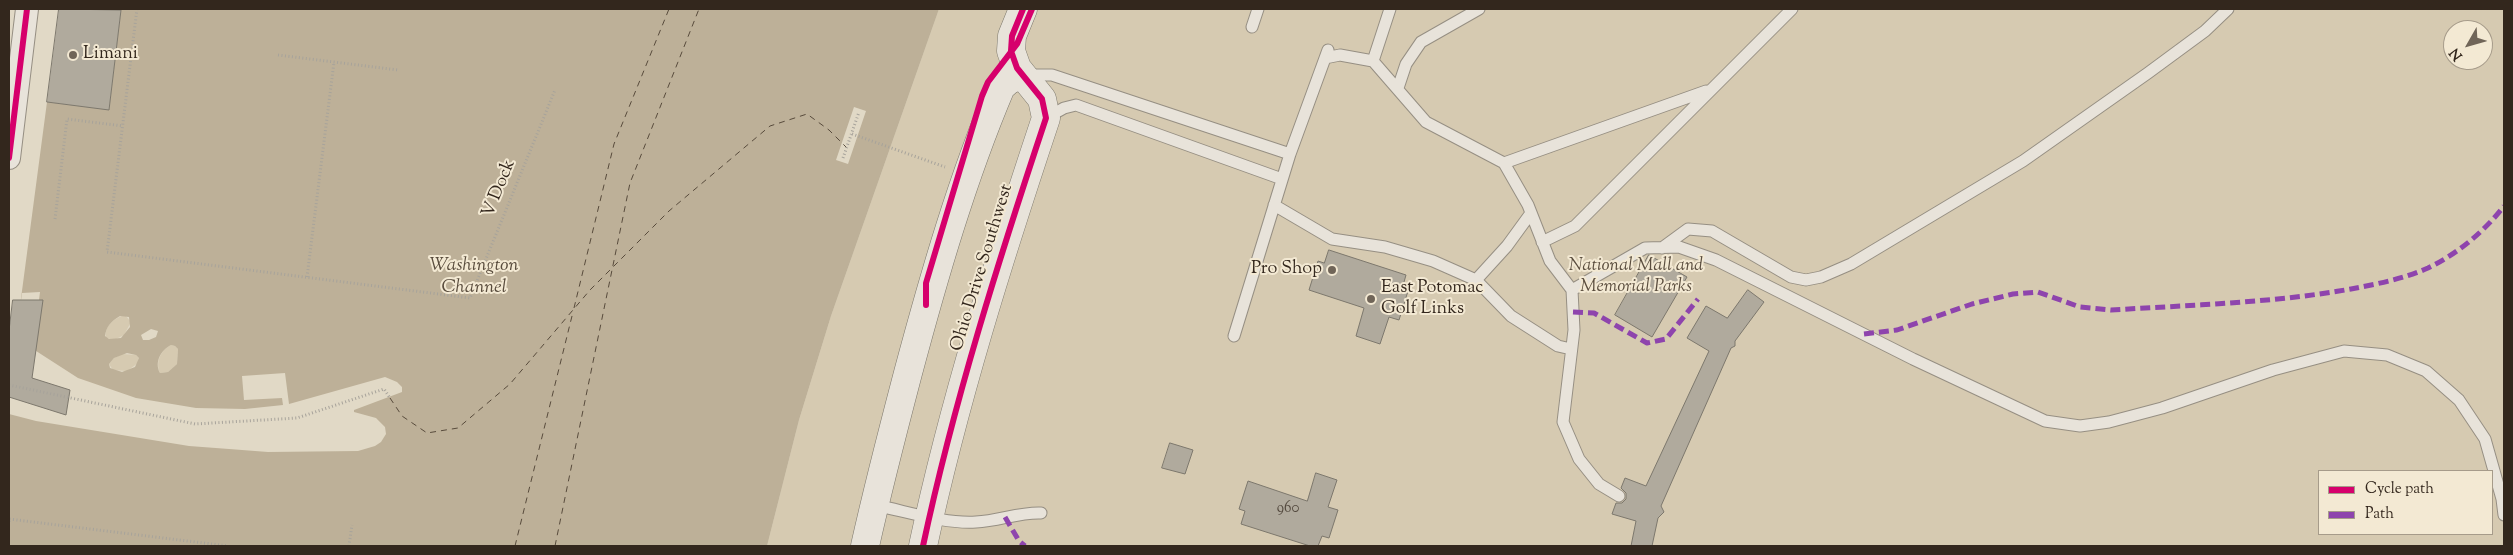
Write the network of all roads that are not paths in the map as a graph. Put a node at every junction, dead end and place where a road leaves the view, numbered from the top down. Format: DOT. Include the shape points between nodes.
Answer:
graph roads {
  1 [pos="28,9"];
  2 [pos="1023,9"];
  3 [pos="1258,9"];
  4 [pos="1390,9"];
  5 [pos="1479,9"];
  6 [pos="1792,9"];
  7 [pos="2228,9"];
  8 [pos="1252,27"];
  9 [pos="1373,61"];
  10 [pos="1022,75"];
  11 [pos="1398,88"];
  12 [pos="1708,90"];
  13 [pos="1046,118"];
  14 [pos="10,144"];
  15 [pos="1290,154"];
  16 [pos="1504,162"];
  17 [pos="1282,179"];
  18 [pos="1274,205"];
  19 [pos="1531,213"];
  20 [pos="1542,242"];
  21 [pos="1662,248"];
  22 [pos="1476,280"];
  23 [pos="1572,290"];
  24 [pos="1234,336"];
  25 [pos="1571,349"];
  26 [pos="1618,496"];
  27 [pos="874,505"];
  28 [pos="1041,513"];
  29 [pos="2504,515"];
  30 [pos="930,516"];
  31 [pos="865,546"];
  32 [pos="924,546"];
  1 -- 14 [label="street"];
  2 -- 10 [label="street" via="1012,36 1011,51"];
  3 -- 8 [label="lane"];
  4 -- 9 [label="lane"];
  5 -- 11 [label="lane" via="1422,42 1406,64"];
  6 -- 12 [label="lane"];
  7 -- 21 [label="lane" via="2205,31 2023,162 1858,260 1821,277 1806,280 1791,277 1712,231 1688,229"];
  9 -- 11 [label="lane"];
  9 -- 15 [label="lane" via="1326,54"];
  10 -- 13 [label="street" via="1042,98"];
  10 -- 15 [label="lane" via="1052,75"];
  10 -- 27 [label="street" via="1001,87 967,175 931,285"];
  11 -- 16 [label="lane" via="1426,122"];
  12 -- 16 [label="lane"];
  12 -- 20 [label="lane" via="1574,226"];
  13 -- 17 [label="lane" via="1064,108 1076,106"];
  13 -- 30 [label="street, Ohio Drive Southwest" via="990,292"];
  15 -- 17 [label="lane"];
  16 -- 19 [label="lane"];
  17 -- 18 [label="lane"];
  18 -- 22 [label="lane" via="1332,239 1385,247 1433,261"];
  18 -- 24 [label="lane"];
  19 -- 20 [label="lane"];
  19 -- 22 [label="lane"];
  20 -- 23 [label="lane" via="1550,261"];
  21 -- 23 [label="lane" via="1645,248"];
  21 -- 29 [label="lane" via="1679,248 1716,260 1912,359 2044,421 2080,426 2109,422 2344,351 2387,355 2426,371 2459,400 2485,439"];
  22 -- 25 [label="lane" via="1511,316 1558,346"];
  23 -- 25 [label="lane" via="1574,330"];
  25 -- 26 [label="lane" via="1563,422 1579,459 1599,484"];
  27 -- 30 [label="lane"];
  27 -- 31 [label="street"];
  28 -- 30 [label="lane" via="1025,512 975,522"];
  30 -- 32 [label="street, Ohio Drive Southwest"];
}
